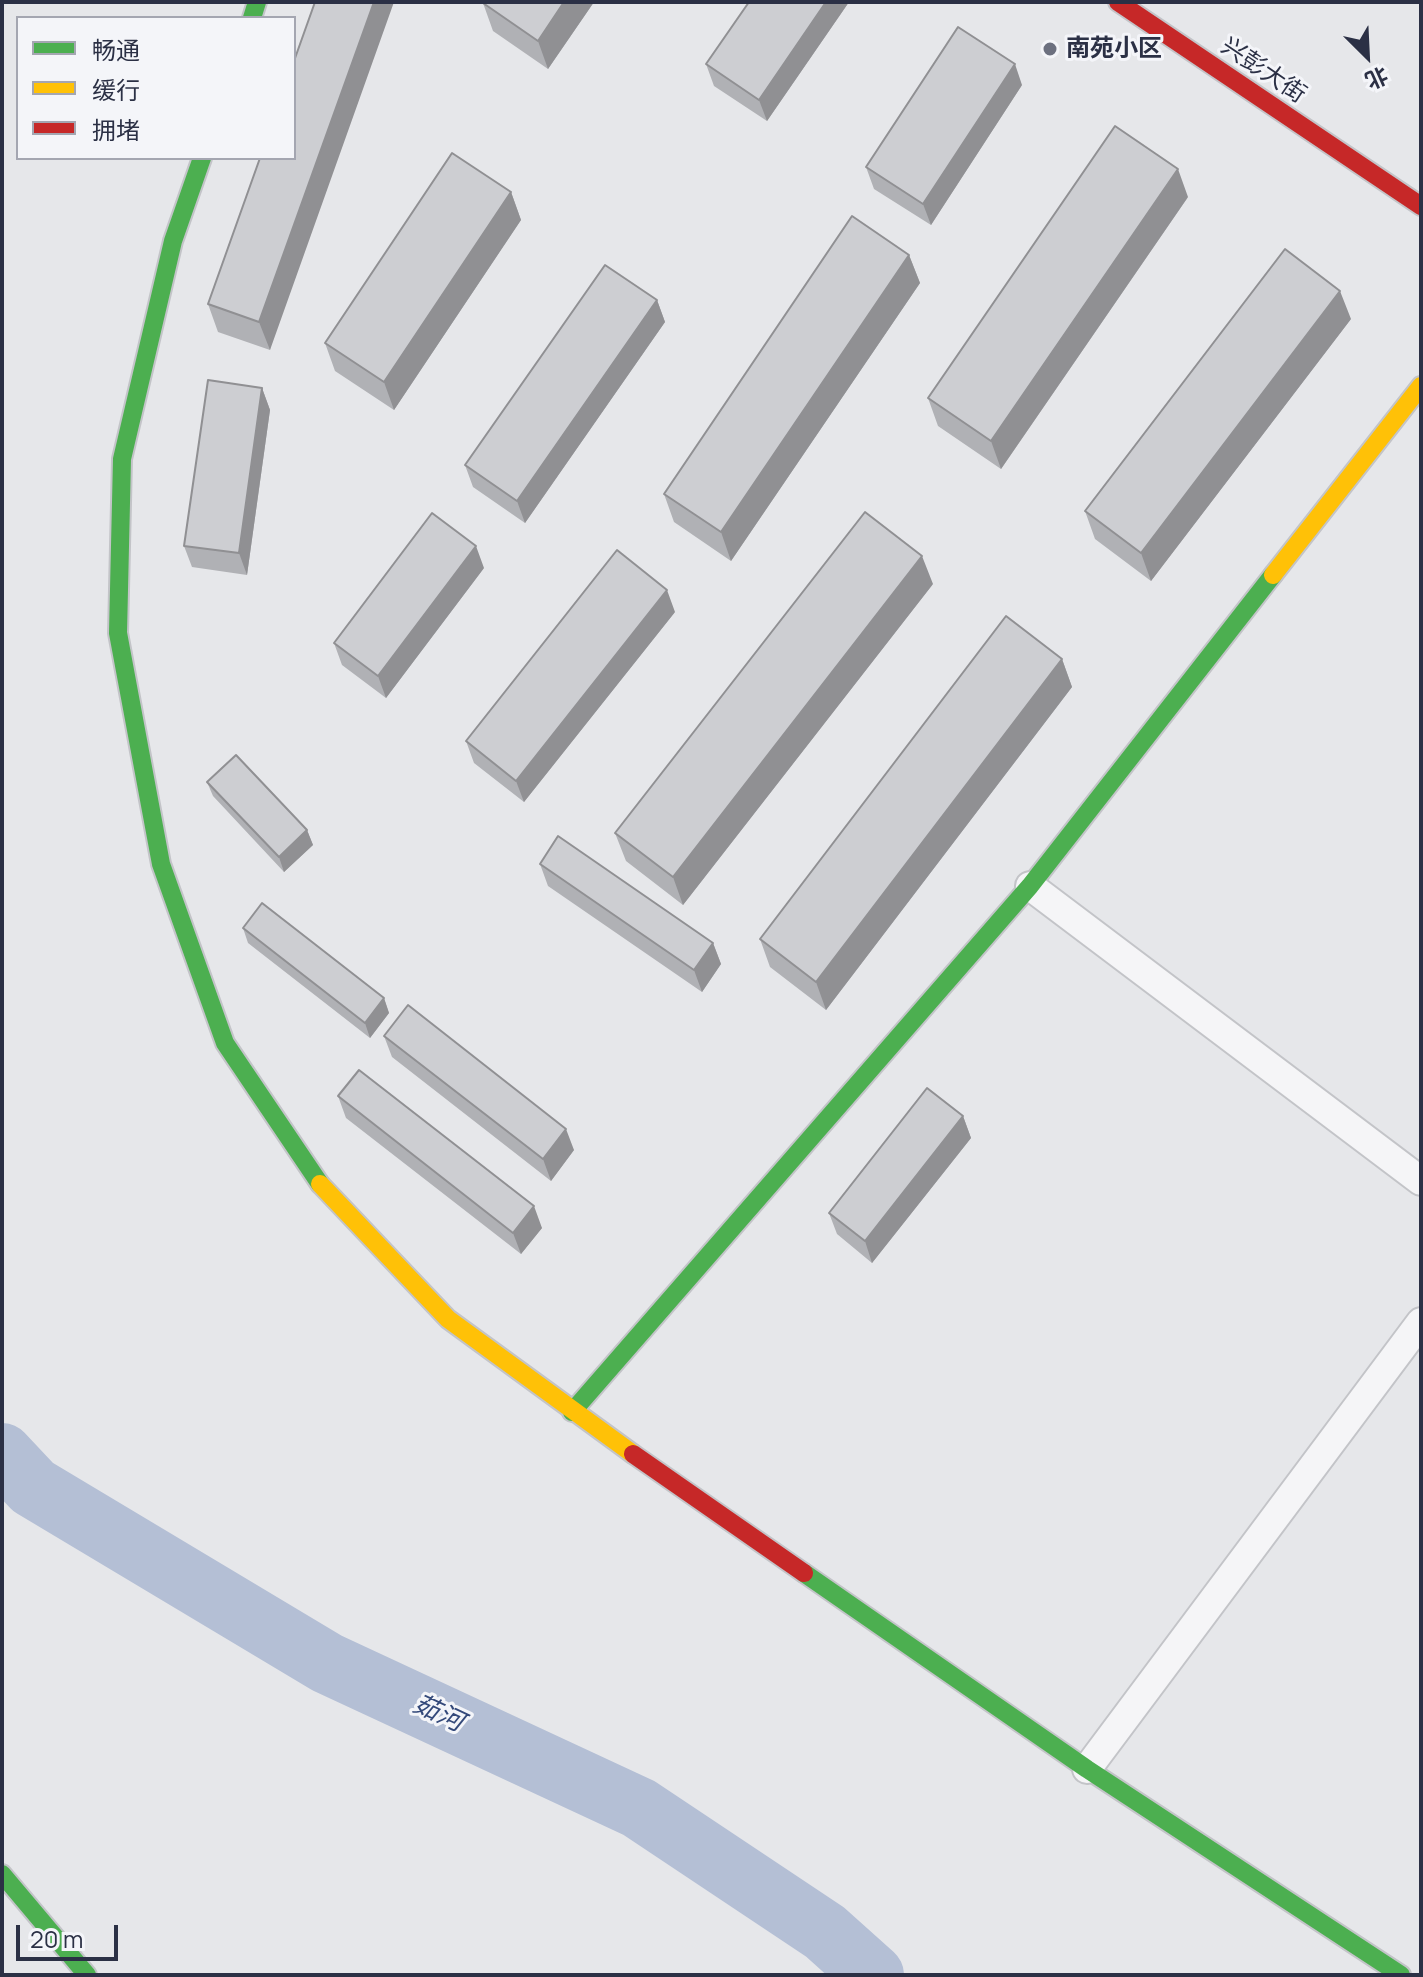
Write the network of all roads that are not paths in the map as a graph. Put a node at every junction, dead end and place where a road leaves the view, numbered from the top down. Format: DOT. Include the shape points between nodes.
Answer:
graph roads {
  1 [pos="1118,2"];
  2 [pos="201,160"];
  3 [pos="1421,206"];
  4 [pos="1421,386"];
  5 [pos="1030,886"];
  6 [pos="1421,1181"];
  7 [pos="1421,1322"];
  8 [pos="572,1412"];
  9 [pos="1087,1769"];
  10 [pos="2,1874"];
  11 [pos="87,1975"];
  12 [pos="1401,1975"];
  1 -- 3 [label="main road, 兴彭大街"];
  2 -- 8 [label="main road" via="173,241 122,459 118,633 161,864 225,1043 320,1183 448,1319"];
  4 -- 5 [label="main road"];
  5 -- 6 [label="street"];
  5 -- 8 [label="main road"];
  7 -- 9 [label="street"];
  8 -- 9 [label="main road"];
  9 -- 12 [label="main road"];
  10 -- 11 [label="main road"];
}
